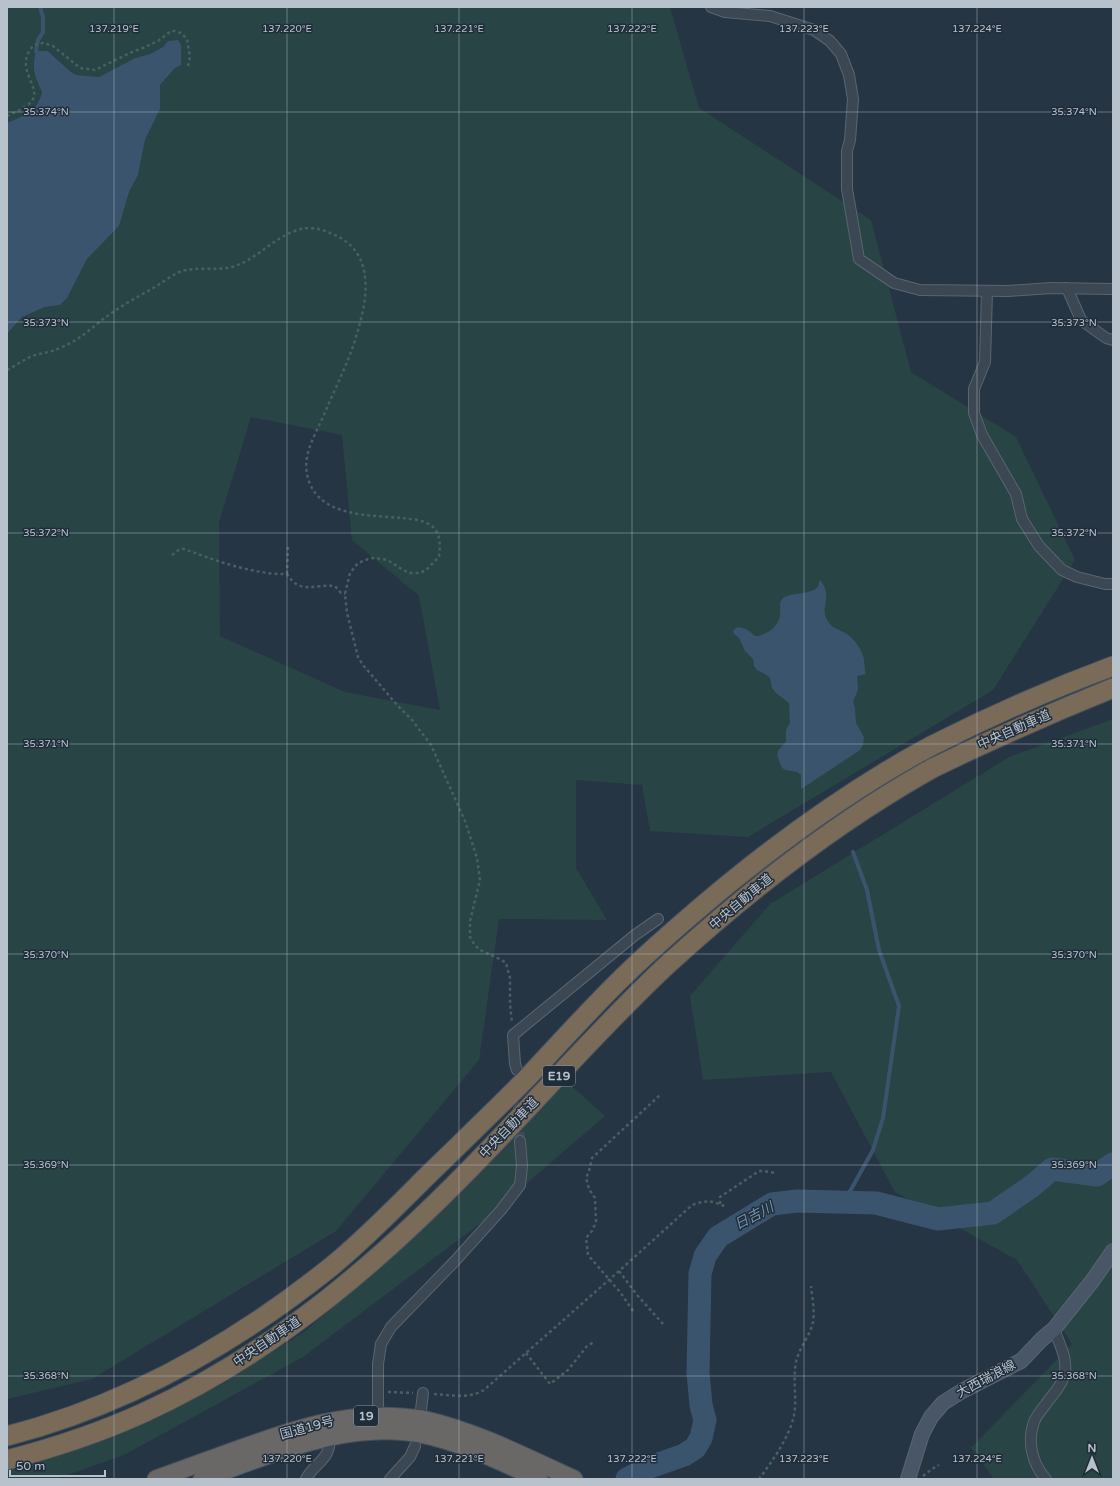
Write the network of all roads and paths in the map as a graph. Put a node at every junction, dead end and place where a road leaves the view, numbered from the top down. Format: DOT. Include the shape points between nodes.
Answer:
graph roads {
  1 [pos="711,7"];
  2 [pos="188,66"];
  3 [pos="7,116"];
  4 [pos="1067,288"];
  5 [pos="1113,289"];
  6 [pos="988,291"];
  7 [pos="1113,340"];
  8 [pos="7,370"];
  9 [pos="288,546"];
  10 [pos="172,555"];
  11 [pos="288,574"];
  12 [pos="1113,584"];
  13 [pos="345,594"];
  14 [pos="1113,666"];
  15 [pos="1113,688"];
  16 [pos="658,919"];
  17 [pos="513,1035"];
  18 [pos="517,1070"];
  19 [pos="660,1095"];
  20 [pos="520,1141"];
  21 [pos="776,1173"];
  22 [pos="720,1204"];
  23 [pos="726,1207"];
  24 [pos="1113,1251"];
  25 [pos="619,1272"];
  26 [pos="610,1280"];
  27 [pos="811,1286"];
  28 [pos="633,1311"];
  29 [pos="664,1324"];
  30 [pos="1054,1329"];
  31 [pos="594,1342"];
  32 [pos="526,1353"];
  33 [pos="378,1391"];
  34 [pos="423,1393"];
  35 [pos="421,1410"];
  36 [pos="378,1416"];
  37 [pos="7,1436"];
  38 [pos="329,1438"];
  39 [pos="415,1446"];
  40 [pos="7,1460"];
  41 [pos="939,1466"];
  42 [pos="156,1479"];
  43 [pos="202,1479"];
  44 [pos="306,1479"];
  45 [pos="390,1479"];
  46 [pos="539,1479"];
  47 [pos="574,1479"];
  48 [pos="759,1479"];
  49 [pos="908,1479"];
  50 [pos="921,1479"];
  51 [pos="1046,1479"];
  1 -- 6 [label="street" via="725,12 770,16 814,30 830,41 841,54 849,75 853,99 847,151 847,189 859,259 894,283 920,290"];
  2 -- 3 [label="path" via="190,53 186,40 176,31 95,70 80,68 53,46 43,43 34,45 27,56 26,67 33,87 33,100"];
  4 -- 5 [label="street"];
  4 -- 6 [label="street"];
  4 -- 7 [label="street" via="1081,320 1106,338"];
  6 -- 12 [label="street" via="985,362 974,389 974,413 982,435 1016,494 1022,519 1039,546 1062,570 1077,577"];
  8 -- 13 [label="path" via="32,356 72,342 112,313 180,272 230,267 249,260 293,231 303,228 321,229 342,237 350,243 359,257 365,275 365,296 358,332 347,363 308,450 306,466 310,484 329,506 426,523 434,528 440,548 439,557 420,573 410,573 383,559 365,559 350,573"];
  9 -- 11 [label="path"];
  10 -- 11 [label="path" via="184,549 250,570"];
  11 -- 13 [label="path" via="298,586 335,586"];
  13 -- 17 [label="path" via="358,656 431,745 465,821 477,858 480,880 470,921 470,937 480,950 506,964 510,978"];
  14 -- 37 [label="highway, 中央自動車道 / E19" via="1008,709 929,747 874,779 774,847 697,910 625,975 382,1221 335,1264 286,1302 241,1332 130,1393 83,1413"];
  15 -- 40 [label="highway, 中央自動車道 / E19" via="1022,726 934,768 823,837 751,892 666,966 398,1239 299,1321 201,1384 143,1413 42,1451"];
  16 -- 17 [label="street"];
  17 -- 18 [label="street"];
  19 -- 26 [label="path" via="592,1158 586,1178 595,1198 596,1222 586,1238 588,1255"];
  20 -- 33 [label="street" via="520,1185 455,1261 391,1327 381,1344"];
  21 -- 22 [label="path" via="759,1171 720,1197"];
  22 -- 23 [label="path"];
  22 -- 25 [label="path" via="713,1201 692,1205"];
  24 -- 30 [label="main road, 大西瑞浪線"];
  25 -- 26 [label="path"];
  25 -- 29 [label="path" via="637,1296"];
  26 -- 28 [label="path"];
  26 -- 32 [label="path"];
  27 -- 48 [label="path" via="813,1323 797,1360 794,1377 795,1409 790,1427 776,1455"];
  30 -- 49 [label="main road, 大西瑞浪線" via="1021,1361 943,1403 931,1417 922,1434"];
  30 -- 51 [label="street" via="1063,1352 1065,1376 1034,1422 1032,1435 1035,1464"];
  31 -- 32 [label="path" via="587,1346 568,1370 550,1384"];
  32 -- 34 [label="path" via="476,1395"];
  33 -- 34 [label="path"];
  33 -- 36 [label="street"];
  34 -- 35 [label="street"];
  36 -- 42 [label="highway, 国道19号 / 19" via="308,1426"];
  36 -- 47 [label="highway, 国道19号 / 19" via="420,1419 475,1434"];
  38 -- 43 [label="highway, 国道19号 / 19" via="297,1446"];
  38 -- 44 [label="street" via="327,1454"];
  38 -- 46 [label="highway, 国道19号 / 19" via="372,1432 420,1434 463,1447"];
  39 -- 45 [label="street" via="410,1457"];
  41 -- 50 [label="path"];
}
